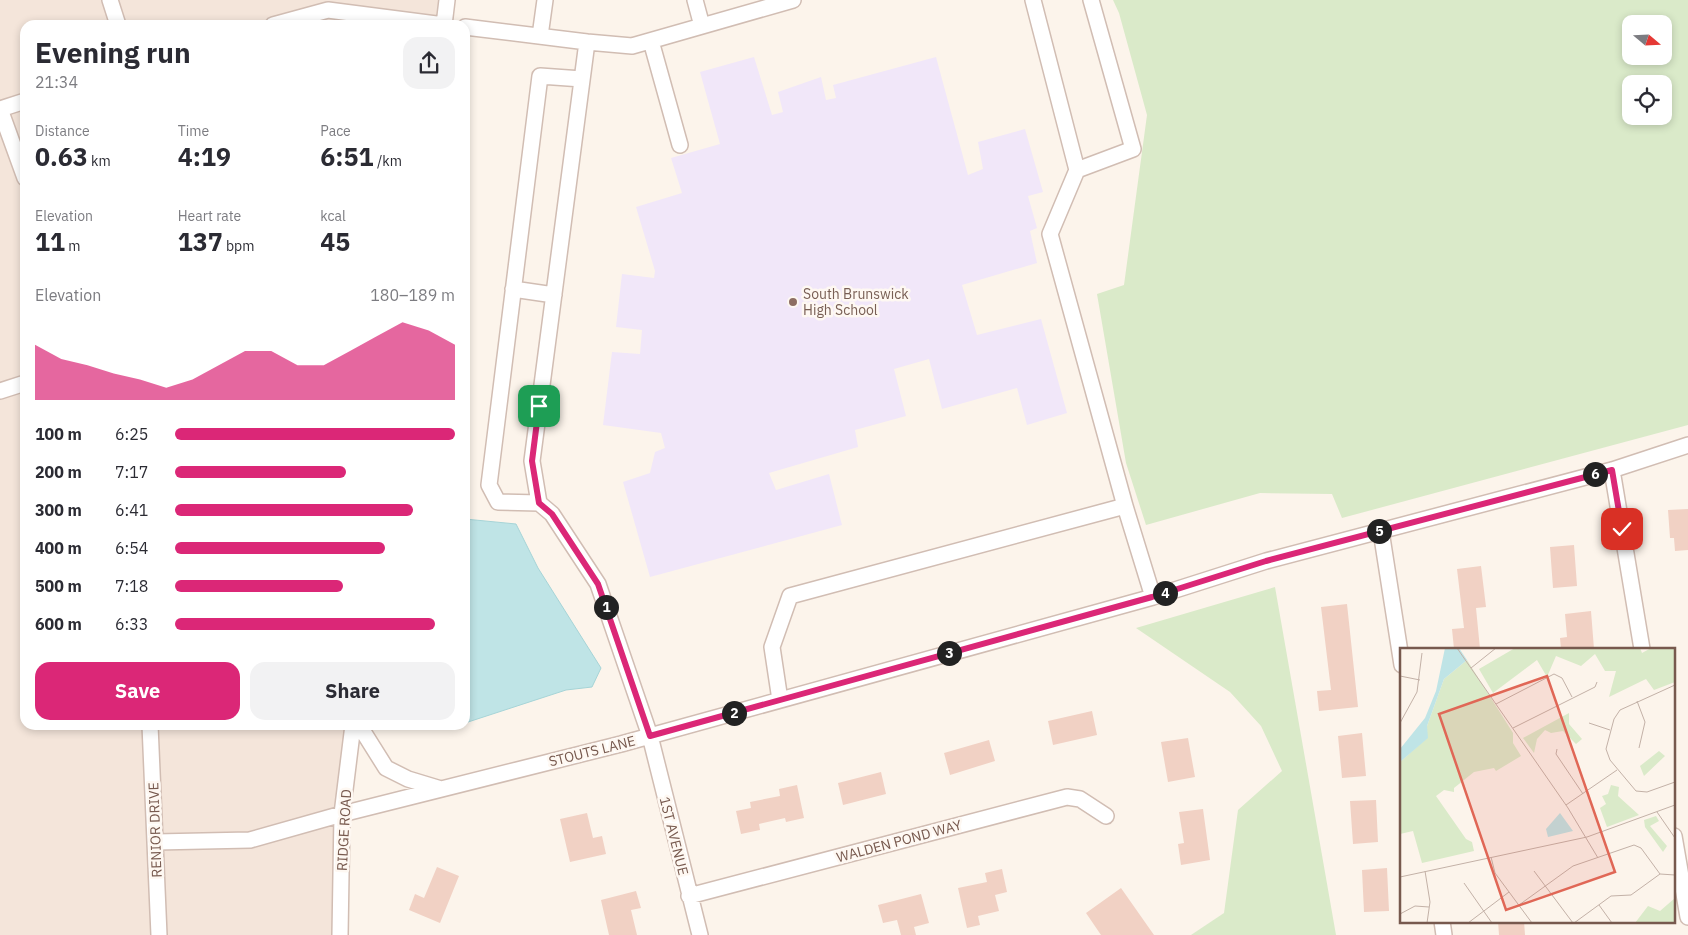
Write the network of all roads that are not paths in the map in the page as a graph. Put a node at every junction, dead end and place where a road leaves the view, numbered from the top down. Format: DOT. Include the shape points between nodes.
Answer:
graph roads {
  1 [pos="110,0"];
  2 [pos="447,0"];
  3 [pos="545,0"];
  4 [pos="695,0"];
  5 [pos="793,0"];
  6 [pos="1033,0"];
  7 [pos="1091,0"];
  8 [pos="116,20"];
  9 [pos="291,20"];
  10 [pos="405,20"];
  11 [pos="445,20"];
  12 [pos="702,26"];
  13 [pos="470,28"];
  14 [pos="540,36"];
  15 [pos="651,40"];
  16 [pos="587,42"];
  17 [pos="582,79"];
  18 [pos="20,103"];
  19 [pos="0,109"];
  20 [pos="680,145"];
  21 [pos="20,164"];
  22 [pos="1077,170"];
  23 [pos="514,289"];
  24 [pos="554,295"];
  25 [pos="20,385"];
  26 [pos="0,391"];
  27 [pos="1688,446"];
  28 [pos="1612,470"];
  29 [pos="539,503"];
  30 [pos="1124,506"];
  31 [pos="1381,531"];
  32 [pos="1152,597"];
  33 [pos="1642,648"];
  34 [pos="1400,651"];
  35 [pos="780,700"];
  36 [pos="150,730"];
  37 [pos="353,730"];
  38 [pos="362,730"];
  39 [pos="650,736"];
  40 [pos="442,789"];
  41 [pos="342,814"];
  42 [pos="1106,816"];
  43 [pos="156,842"];
  44 [pos="1676,848"];
  45 [pos="689,896"];
  46 [pos="1688,917"];
  47 [pos="1442,922"];
  48 [pos="159,935"];
  49 [pos="340,935"];
  50 [pos="700,935"];
  51 [pos="1444,935"];
  1 -- 8 [label="street"];
  2 -- 11 [label="street"];
  3 -- 14 [label="street"];
  4 -- 12 [label="street"];
  5 -- 12 [label="street"];
  6 -- 22 [label="street"];
  7 -- 22 [label="street" via="1133,149"];
  9 -- 10 [label="street" via="328,10"];
  12 -- 15 [label="street"];
  13 -- 14 [label="street"];
  14 -- 16 [label="street"];
  15 -- 16 [label="street" via="632,46"];
  15 -- 20 [label="street"];
  16 -- 17 [label="street"];
  17 -- 23 [label="street" via="540,76"];
  17 -- 24 [label="street"];
  18 -- 19 [label="street"];
  19 -- 21 [label="street"];
  22 -- 30 [label="street" via="1050,234"];
  23 -- 24 [label="street"];
  23 -- 29 [label="street" via="489,485 498,502"];
  24 -- 29 [label="street" via="532,461"];
  25 -- 26 [label="street"];
  27 -- 28 [label="street, STOUTS LANE"];
  28 -- 31 [label="street, STOUTS LANE"];
  28 -- 33 [label="street"];
  29 -- 39 [label="street, 1ST AVENUE" via="552,514 598,584"];
  30 -- 32 [label="street"];
  30 -- 35 [label="street" via="790,596 772,647"];
  31 -- 32 [label="street, STOUTS LANE" via="1266,561"];
  31 -- 34 [label="street"];
  32 -- 35 [label="street, STOUTS LANE"];
  35 -- 39 [label="street, STOUTS LANE"];
  36 -- 43 [label="street, RENIOR DRIVE"];
  37 -- 41 [label="street, RIDGE ROAD"];
  38 -- 40 [label="street" via="386,768"];
  39 -- 40 [label="street, STOUTS LANE"];
  39 -- 45 [label="street, 1ST AVENUE"];
  40 -- 41 [label="street, STOUTS LANE"];
  41 -- 43 [label="street, STOUTS LANE" via="250,840"];
  41 -- 49 [label="street, RIDGE ROAD"];
  42 -- 45 [label="street, WALDEN POND WAY" via="1080,799 1067,797"];
  43 -- 48 [label="street, RENIOR DRIVE"];
  44 -- 46 [label="street"];
  45 -- 50 [label="street, 1ST AVENUE"];
  47 -- 51 [label="street"];
}
